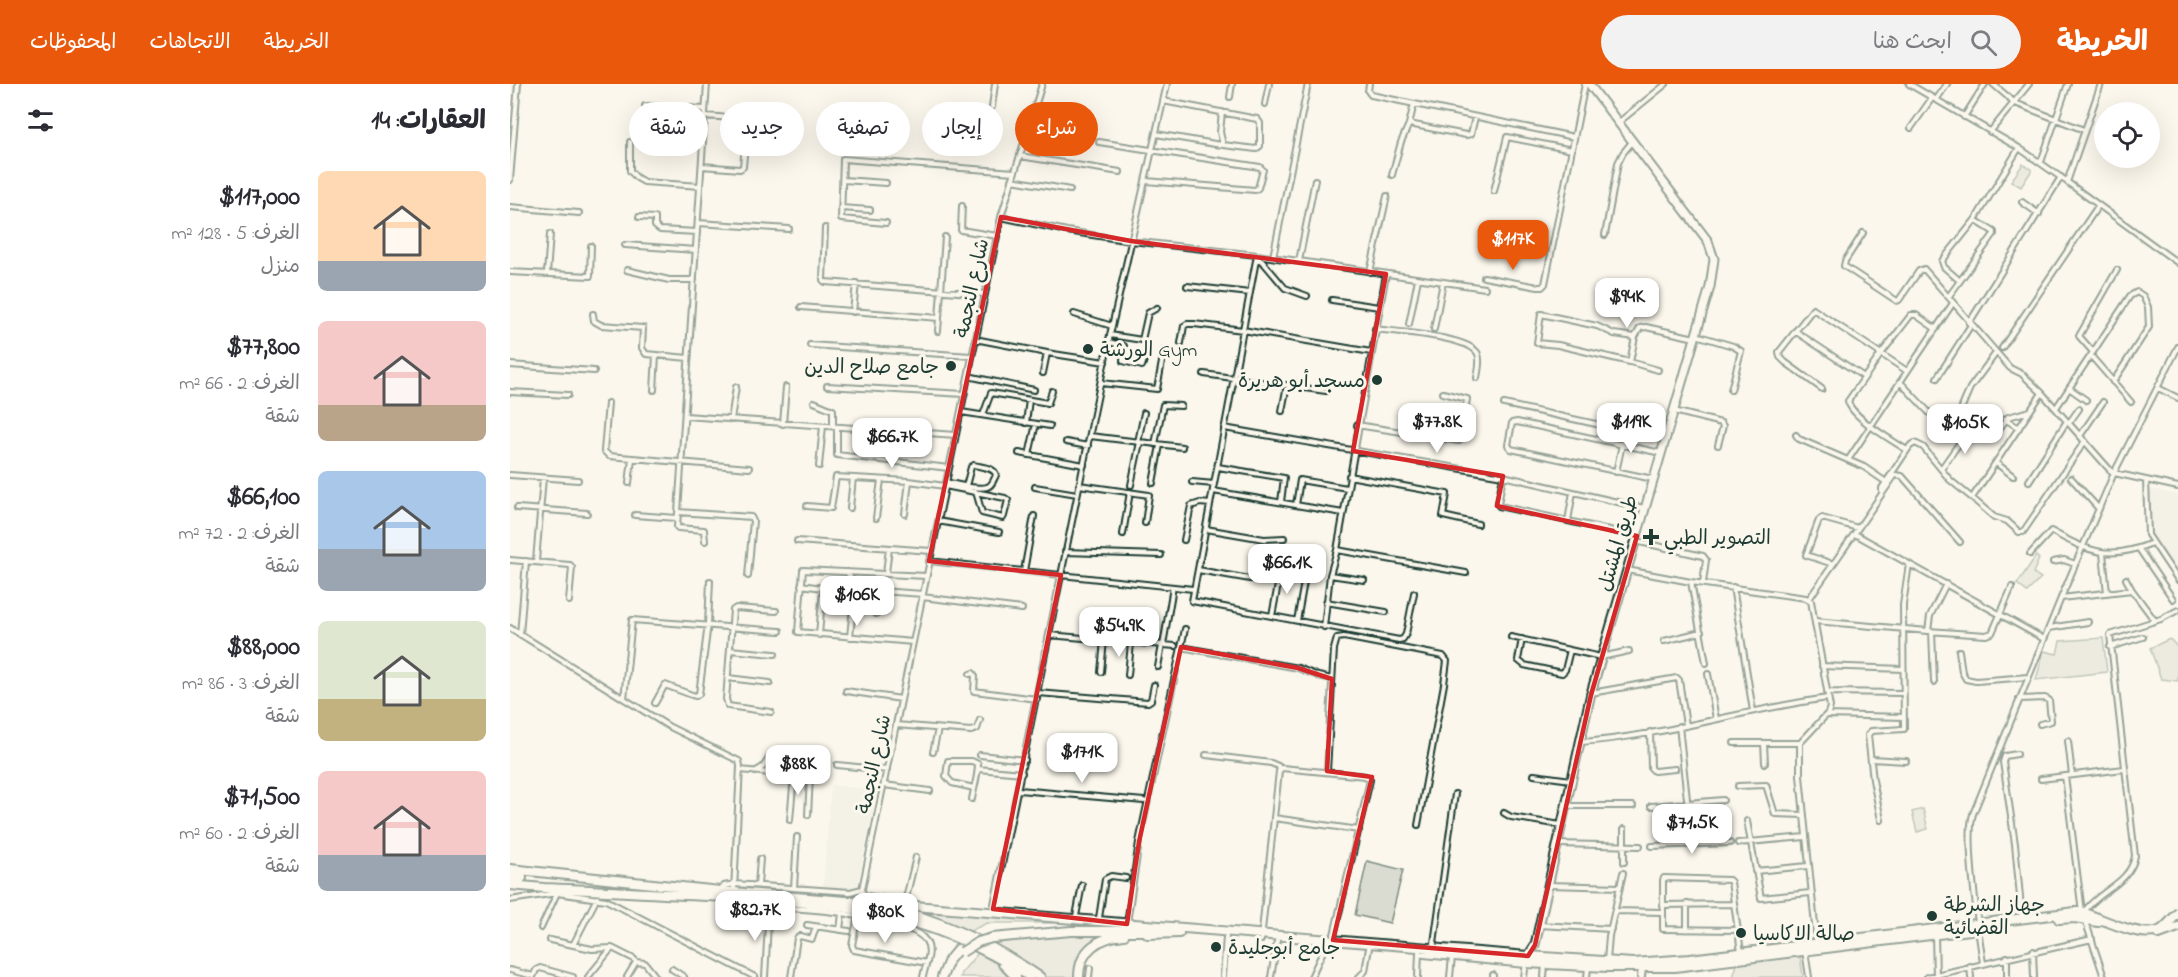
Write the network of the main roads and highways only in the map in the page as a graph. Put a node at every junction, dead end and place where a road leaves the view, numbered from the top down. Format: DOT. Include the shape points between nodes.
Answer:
graph roads {
  1 [pos="1587,84"];
  2 [pos="510,870"];
  3 [pos="624,879"];
  4 [pos="510,880"];
  5 [pos="510,885"];
  6 [pos="756,891"];
  7 [pos="621,892"];
  8 [pos="853,901"];
  9 [pos="2178,913"];
  10 [pos="2084,915"];
  11 [pos="1106,921"];
  12 [pos="1978,927"];
  13 [pos="2178,927"];
  14 [pos="1179,933"];
  15 [pos="1261,937"];
  16 [pos="1329,943"];
  17 [pos="1535,945"];
  18 [pos="1805,947"];
  19 [pos="983,949"];
  20 [pos="960,950"];
  21 [pos="1433,951"];
  22 [pos="1538,957"];
  23 [pos="1527,959"];
  24 [pos="1706,961"];
  25 [pos="1641,973"];
  26 [pos="942,977"];
  27 [pos="947,977"];
  28 [pos="1016,977"];
  29 [pos="1030,977"];
  30 [pos="1040,977"];
  31 [pos="1079,977"];
  1 -- 17 [label="main road, طريق المشتل" via="1712,248 1714,268 1591,693"];
  2 -- 3 [label="highway"];
  2 -- 4 [label="highway" via="522,877"];
  3 -- 6 [label="highway" via="720,891"];
  3 -- 7 [label="highway" via="555,880 558,885"];
  5 -- 7 [label="highway"];
  6 -- 7 [label="highway"];
  6 -- 8 [label="highway"];
  6 -- 19 [label="highway" via="776,901 895,916"];
  8 -- 11 [label="highway"];
  8 -- 30 [label="highway" via="954,928"];
  9 -- 10 [label="highway" via="2164,928 2149,933"];
  10 -- 12 [label="highway"];
  10 -- 12 [label="highway"];
  10 -- 13 [label="highway" via="2145,935"];
  11 -- 15 [label="highway"];
  11 -- 20 [label="highway, bridge" via="1094,926 981,936"];
  12 -- 18 [label="highway"];
  14 -- 15 [label="highway"];
  14 -- 20 [label="highway, bridge" via="1049,932 992,938"];
  14 -- 31 [label="highway" via="1119,935 1102,940 1084,956"];
  15 -- 16 [label="highway"];
  15 -- 16 [label="highway"];
  16 -- 21 [label="highway"];
  16 -- 21 [label="highway"];
  17 -- 22 [label="main road, طريق المشتل"];
  17 -- 23 [label="main road, طريق المشتل"];
  18 -- 24 [label="highway"];
  18 -- 24 [label="highway" via="1741,953"];
  19 -- 28 [label="highway"];
  19 -- 29 [label="highway"];
  20 -- 26 [label="highway" via="949,960"];
  20 -- 27 [label="highway"];
  21 -- 23 [label="highway"];
  21 -- 23 [label="highway"];
  22 -- 23 [label="highway"];
  22 -- 24 [label="highway" via="1607,962"];
  23 -- 25 [label="highway"];
  24 -- 25 [label="highway"];
}
